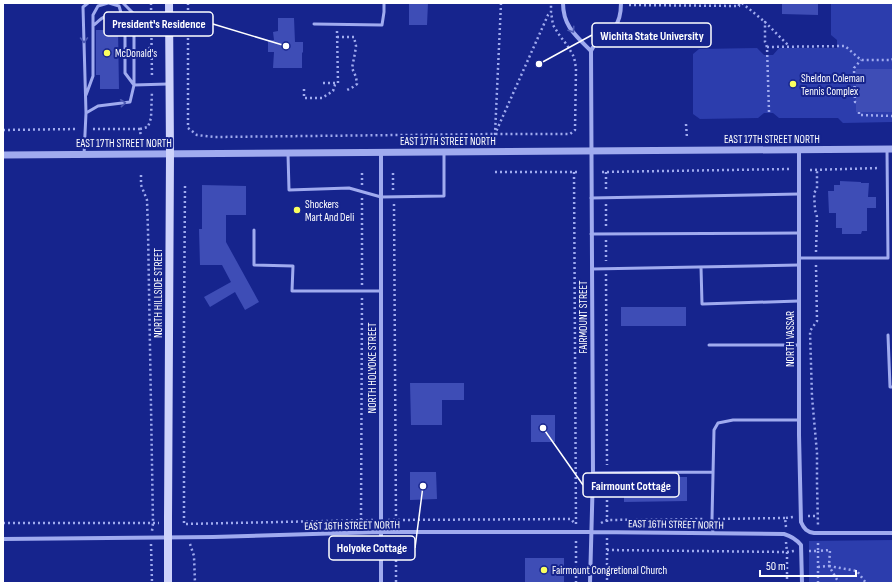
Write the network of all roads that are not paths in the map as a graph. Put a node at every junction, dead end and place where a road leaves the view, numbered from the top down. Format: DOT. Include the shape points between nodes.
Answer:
graph roads {
  1 [pos="88,3"];
  2 [pos="108,3"];
  3 [pos="123,3"];
  4 [pos="169,3"];
  5 [pos="384,3"];
  6 [pos="564,3"];
  7 [pos="621,3"];
  8 [pos="314,24"];
  9 [pos="93,25"];
  10 [pos="125,26"];
  11 [pos="591,51"];
  12 [pos="170,83"];
  13 [pos="134,85"];
  14 [pos="85,97"];
  15 [pos="86,113"];
  16 [pos="890,149"];
  17 [pos="799,150"];
  18 [pos="591,151"];
  19 [pos="381,152"];
  20 [pos="444,152"];
  21 [pos="288,153"];
  22 [pos="170,154"];
  23 [pos="3,155"];
  24 [pos="84,155"];
  25 [pos="799,194"];
  26 [pos="381,197"];
  27 [pos="592,198"];
  28 [pos="254,230"];
  29 [pos="799,233"];
  30 [pos="592,234"];
  31 [pos="799,258"];
  32 [pos="799,265"];
  33 [pos="701,267"];
  34 [pos="592,269"];
  35 [pos="381,291"];
  36 [pos="799,301"];
  37 [pos="888,335"];
  38 [pos="799,344"];
  39 [pos="709,345"];
  40 [pos="893,387"];
  41 [pos="799,420"];
  42 [pos="713,472"];
  43 [pos="593,473"];
  44 [pos="380,532"];
  45 [pos="592,532"];
  46 [pos="713,533"];
  47 [pos="893,533"];
  48 [pos="168,538"];
  49 [pos="3,539"];
  50 [pos="168,583"];
  51 [pos="381,583"];
  52 [pos="590,583"];
  53 [pos="802,583"];
  1 -- 14 [label="lane, one-way" via="83,8"];
  2 -- 9 [label="lane" via="98,6 93,15"];
  2 -- 10 [label="lane" via="119,6"];
  3 -- 13 [label="lane" via="134,14"];
  4 -- 12 [label="main road, NORTH HILLSIDE STREET"];
  5 -- 8 [label="lane" via="382,25"];
  6 -- 11 [label="street, one-way" via="563,9 570,29"];
  7 -- 11 [label="street" via="619,19 614,29 599,40"];
  9 -- 10 [label="lane" via="108,15 117,16"];
  9 -- 14 [label="lane" via="93,76"];
  10 -- 13 [label="lane" via="125,72"];
  11 -- 18 [label="street, FAIRMOUNT STREET"];
  12 -- 13 [label="lane"];
  12 -- 22 [label="main road, NORTH HILLSIDE STREET"];
  15 -- 13 [label="lane, one-way" via="98,106 130,102"];
  14 -- 15 [label="lane"];
  15 -- 24 [label="lane"];
  16 -- 17 [label="street, EAST 17TH STREET NORTH"];
  16 -- 31 [label="lane" via="888,258"];
  17 -- 18 [label="street, EAST 17TH STREET NORTH"];
  17 -- 25 [label="street, NORTH VASSAR"];
  18 -- 20 [label="street, EAST 17TH STREET NORTH"];
  18 -- 27 [label="street, FAIRMOUNT STREET"];
  19 -- 20 [label="street, EAST 17TH STREET NORTH"];
  19 -- 21 [label="street, EAST 17TH STREET NORTH"];
  19 -- 26 [label="street, NORTH HOLYOKE STREET"];
  20 -- 26 [label="lane" via="444,196"];
  21 -- 22 [label="street, EAST 17TH STREET NORTH"];
  21 -- 26 [label="lane" via="290,190 349,188"];
  22 -- 24 [label="street, EAST 17TH STREET NORTH"];
  22 -- 48 [label="main road, NORTH HILLSIDE STREET"];
  23 -- 24 [label="street, EAST 17TH STREET NORTH"];
  25 -- 27 [label="lane"];
  25 -- 29 [label="street, NORTH VASSAR"];
  26 -- 35 [label="street, NORTH HOLYOKE STREET"];
  27 -- 30 [label="street, FAIRMOUNT STREET"];
  28 -- 35 [label="lane" via="254,265 293,266 292,291"];
  29 -- 30 [label="lane"];
  29 -- 31 [label="street, NORTH VASSAR"];
  30 -- 34 [label="street, FAIRMOUNT STREET"];
  31 -- 32 [label="street, NORTH VASSAR"];
  32 -- 33 [label="lane"];
  32 -- 36 [label="street, NORTH VASSAR"];
  33 -- 34 [label="lane"];
  33 -- 36 [label="lane" via="702,304"];
  34 -- 43 [label="street, FAIRMOUNT STREET"];
  35 -- 44 [label="street, NORTH HOLYOKE STREET"];
  36 -- 38 [label="street, NORTH VASSAR"];
  37 -- 40 [label="lane" via="890,387"];
  38 -- 39 [label="lane"];
  38 -- 41 [label="street, NORTH VASSAR"];
  41 -- 42 [label="lane" via="733,420 718,423 714,430"];
  41 -- 47 [label="street, NORTH VASSAR" via="801,522 804,528 808,532 818,533"];
  42 -- 43 [label="lane"];
  42 -- 46 [label="lane"];
  43 -- 45 [label="street, FAIRMOUNT STREET"];
  44 -- 45 [label="street, EAST 16TH STREET NORTH"];
  44 -- 48 [label="street, EAST 16TH STREET NORTH"];
  44 -- 51 [label="street, NORTH HOLYOKE STREET"];
  45 -- 46 [label="street, EAST 16TH STREET NORTH"];
  45 -- 52 [label="street, FAIRMOUNT STREET"];
  46 -- 53 [label="street, EAST 16TH STREET NORTH" via="784,534 796,539 801,545"];
  48 -- 49 [label="street, EAST 16TH STREET NORTH"];
  48 -- 50 [label="main road, NORTH HILLSIDE STREET"];
}
